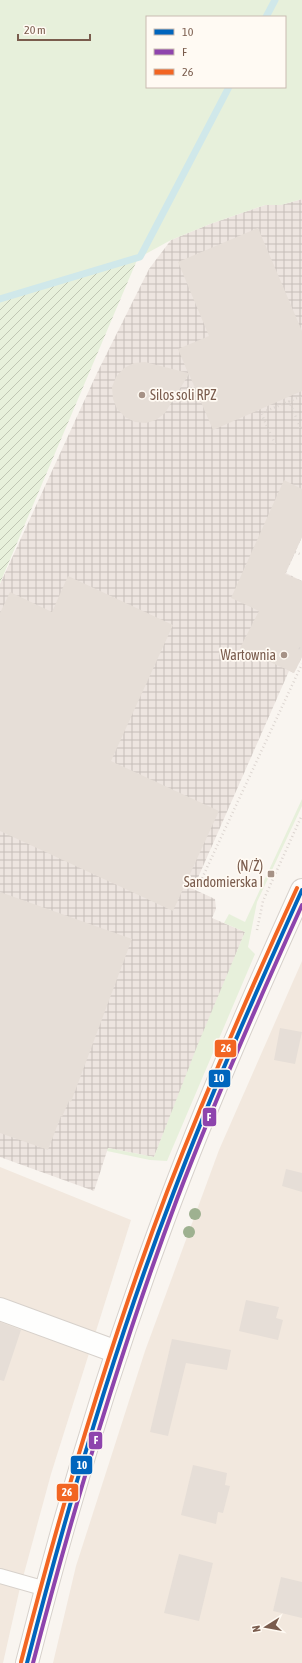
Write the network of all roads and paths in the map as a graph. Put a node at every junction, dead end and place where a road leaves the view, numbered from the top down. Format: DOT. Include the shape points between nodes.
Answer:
graph roads {
  1 [pos="302,396"];
  2 [pos="289,401"];
  3 [pos="300,429"];
  4 [pos="274,444"];
  5 [pos="295,552"];
  6 [pos="302,555"];
  7 [pos="302,664"];
  8 [pos="302,815"];
  9 [pos="197,890"];
  10 [pos="302,890"];
  11 [pos="256,934"];
  12 [pos="0,1309"];
  13 [pos="116,1352"];
  14 [pos="0,1576"];
  15 [pos="46,1589"];
  16 [pos="27,1663"];
  1 -- 2 [label="path"];
  2 -- 3 [label="path"];
  2 -- 4 [label="path" via="262,413"];
  5 -- 6 [label="path"];
  7 -- 9 [label="path"];
  8 -- 11 [label="path" via="263,901"];
  10 -- 13 [label="street" via="202,1121"];
  12 -- 13 [label="street"];
  13 -- 15 [label="street" via="71,1497"];
  14 -- 15 [label="lane"];
  15 -- 16 [label="street"];
}
